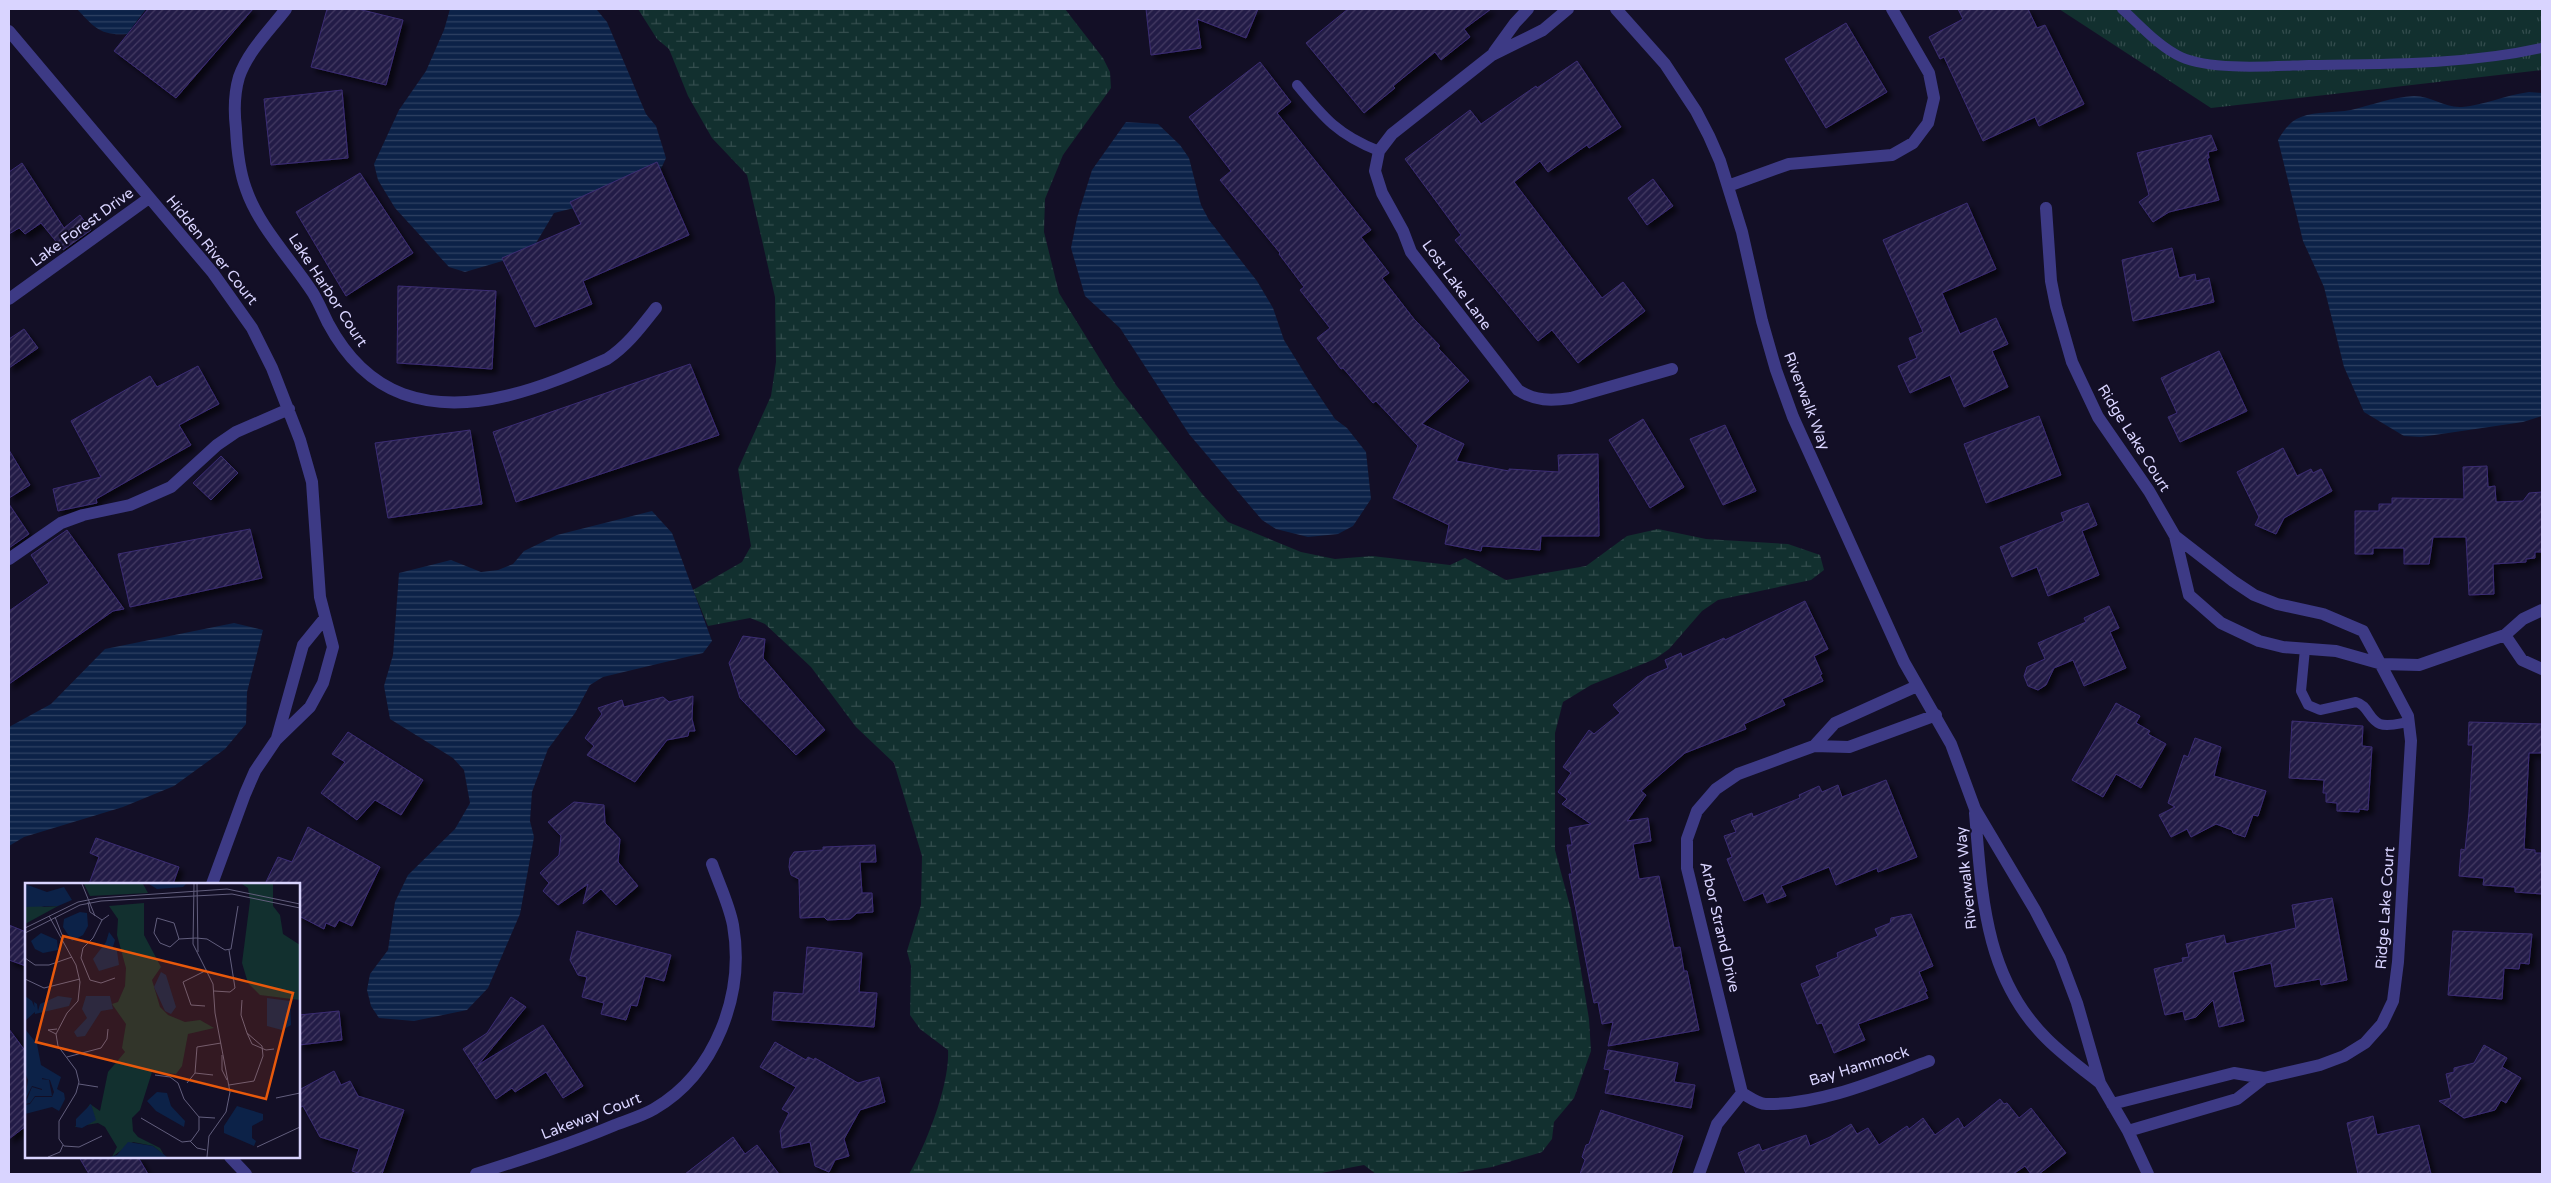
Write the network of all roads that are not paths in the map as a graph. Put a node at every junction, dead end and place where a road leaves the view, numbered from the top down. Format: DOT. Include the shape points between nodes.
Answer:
graph roads {
  1 [pos="286,9"];
  2 [pos="1528,9"];
  3 [pos="1568,9"];
  4 [pos="1616,9"];
  5 [pos="1892,9"];
  6 [pos="2122,9"];
  7 [pos="9,31"];
  8 [pos="2542,48"];
  9 [pos="1492,54"];
  10 [pos="1297,85"];
  11 [pos="1379,151"];
  12 [pos="1728,186"];
  13 [pos="150,198"];
  14 [pos="2046,208"];
  15 [pos="9,299"];
  16 [pos="656,308"];
  17 [pos="1672,369"];
  18 [pos="289,409"];
  19 [pos="2175,536"];
  20 [pos="9,559"];
  21 [pos="2542,610"];
  22 [pos="325,618"];
  23 [pos="2505,635"];
  24 [pos="2305,649"];
  25 [pos="2382,664"];
  26 [pos="2542,669"];
  27 [pos="1917,686"];
  28 [pos="1936,715"];
  29 [pos="2409,722"];
  30 [pos="276,740"];
  31 [pos="1814,746"];
  32 [pos="1975,809"];
  33 [pos="712,864"];
  34 [pos="212,883"];
  35 [pos="1929,1061"];
  36 [pos="2264,1078"];
  37 [pos="2100,1083"];
  38 [pos="1742,1093"];
  39 [pos="2112,1104"];
  40 [pos="2128,1131"];
  41 [pos="231,1158"];
  42 [pos="246,1174"];
  43 [pos="476,1174"];
  44 [pos="1699,1174"];
  45 [pos="2148,1174"];
  1 -- 16 [label="street, Lake Harbor Court" via="249,57 240,77 235,98 235,120 240,167 254,208 315,296 341,346 358,367 403,394 429,400 479,401 502,397 606,359 632,338"];
  2 -- 9 [label="street"];
  3 -- 9 [label="street" via="1543,30"];
  4 -- 12 [label="street, Riverwalk Way" via="1682,87 1709,136"];
  5 -- 12 [label="street" via="1930,73 1934,98 1928,123 1913,143 1892,155 1789,164"];
  6 -- 8 [label="lane" via="2181,57 2239,67 2444,63"];
  7 -- 13 [label="street, Hidden River Court"];
  9 -- 11 [label="street" via="1392,134"];
  10 -- 11 [label="lane" via="1326,121 1365,146"];
  11 -- 17 [label="street, Lost Lake Lane" via="1376,171 1382,193 1411,252 1518,390 1540,400 1571,398"];
  12 -- 27 [label="street, Riverwalk Way" via="1774,362 1793,417"];
  13 -- 15 [label="street, Lake Forest Drive"];
  13 -- 18 [label="street, Hidden River Court" via="240,309 272,368"];
  14 -- 19 [label="street, Ridge Lake Court" via="2051,281 2072,362 2098,417 2149,491"];
  18 -- 20 [label="street" via="236,432 171,487 130,505 61,523"];
  18 -- 22 [label="street, Hidden River Court" via="312,482 320,597"];
  19 -- 24 [label="street, Ridge Lake Court" via="2189,595 2204,610 2221,623 2259,641"];
  19 -- 25 [label="street, Ridge Lake Court" via="2254,595 2277,604 2323,614 2363,631"];
  21 -- 23 [label="street, Ridge Lake Court" via="2523,619"];
  22 -- 30 [label="street, Hidden River Court" via="303,645"];
  22 -- 30 [label="street, Hidden River Court" via="333,647 323,683 310,707"];
  23 -- 25 [label="street, Ridge Lake Court" via="2419,665"];
  23 -- 26 [label="street" via="2522,660"];
  24 -- 25 [label="street, Ridge Lake Court" via="2336,652"];
  24 -- 29 [label="lane" via="2301,690 2308,705 2320,710 2356,702 2380,724"];
  25 -- 29 [label="street, Ridge Lake Court"];
  27 -- 28 [label="street, Riverwalk Way"];
  27 -- 31 [label="street, Arbor Strand Drive" via="1835,723"];
  28 -- 31 [label="street, Arbor Strand Drive" via="1849,747"];
  28 -- 32 [label="street, Riverwalk Way" via="1961,766"];
  29 -- 36 [label="street, Ridge Lake Court" via="2411,766 2398,962 2392,1001 2382,1024 2365,1043 2344,1056"];
  30 -- 34 [label="street, Hidden River Court" via="255,771"];
  31 -- 38 [label="street, Arbor Strand Drive" via="1738,774 1716,789 1698,811 1687,838 1687,868"];
  32 -- 37 [label="street, Riverwalk Way" via="2036,910 2060,958"];
  32 -- 37 [label="street, Riverwalk Way" via="1983,905 1998,962 2019,1002 2047,1040"];
  33 -- 43 [label="street, Lakeway Court" via="733,924 736,970 727,1018 705,1059 675,1093 654,1109 584,1138"];
  35 -- 38 [label="street, Bay Hammock" via="1845,1091 1808,1099 1764,1104"];
  36 -- 39 [label="street, Ridge Lake Court" via="2234,1073"];
  36 -- 40 [label="street, Ridge Lake Court" via="2237,1099"];
  37 -- 39 [label="street, Riverwalk Way"];
  38 -- 44 [label="street" via="1717,1124"];
  39 -- 40 [label="street, Riverwalk Way"];
  40 -- 45 [label="street, Riverwalk Way"];
  41 -- 42 [label="street"];
}
